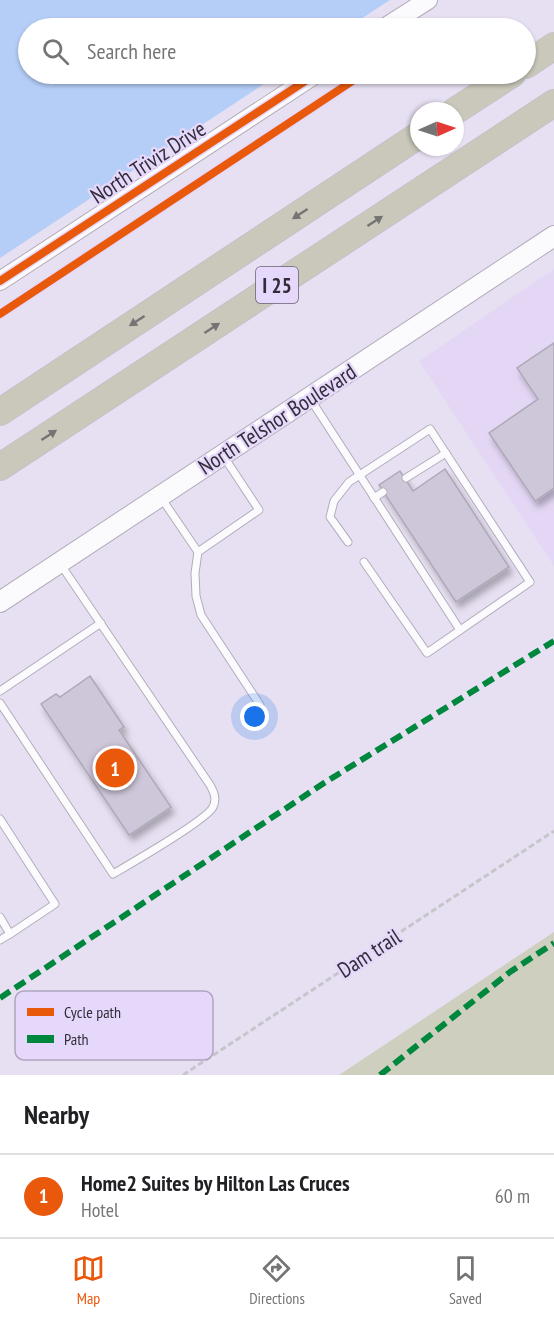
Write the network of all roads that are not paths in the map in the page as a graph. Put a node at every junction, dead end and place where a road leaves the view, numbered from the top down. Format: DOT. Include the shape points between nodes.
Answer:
graph roads {
  1 [pos="428,0"];
  2 [pos="400,18"];
  3 [pos="554,46"];
  4 [pos="536,58"];
  5 [pos="301,84"];
  6 [pos="497,84"];
  7 [pos="554,103"];
  8 [pos="464,105"];
  9 [pos="410,141"];
  10 [pos="554,236"];
  11 [pos="0,281"];
  12 [pos="309,398"];
  13 [pos="0,412"];
  14 [pos="446,453"];
  15 [pos="223,455"];
  16 [pos="0,467"];
  17 [pos="359,476"];
  18 [pos="406,478"];
  19 [pos="383,492"];
  20 [pos="160,496"];
  21 [pos="374,498"];
  22 [pos="348,542"];
  23 [pos="198,552"];
  24 [pos="60,562"];
  25 [pos="364,562"];
  26 [pos="0,602"];
  27 [pos="101,623"];
  28 [pos="460,630"];
  29 [pos="0,692"];
  30 [pos="0,703"];
  31 [pos="260,705"];
  32 [pos="0,819"];
  33 [pos="0,917"];
  34 [pos="10,934"];
  35 [pos="0,940"];
  1 -- 2 [label="street"];
  3 -- 4 [label="highway"];
  5 -- 11 [label="street, North Triviz Drive"];
  6 -- 8 [label="highway"];
  16 -- 7 [label="highway, I 25, one-way"];
  9 -- 13 [label="highway, I 25, one-way"];
  10 -- 12 [label="main road, North Telshor Boulevard"];
  12 -- 15 [label="main road, North Telshor Boulevard"];
  12 -- 17 [label="lane"];
  14 -- 17 [label="lane" via="430,429"];
  14 -- 18 [label="lane"];
  14 -- 28 [label="lane" via="530,582"];
  15 -- 20 [label="main road, North Telshor Boulevard"];
  15 -- 23 [label="lane" via="259,510"];
  17 -- 21 [label="lane"];
  17 -- 22 [label="lane" via="334,501 330,517"];
  19 -- 21 [label="lane"];
  20 -- 23 [label="lane"];
  20 -- 24 [label="main road, North Telshor Boulevard"];
  21 -- 28 [label="lane"];
  23 -- 31 [label="lane" via="196,596 201,615"];
  24 -- 26 [label="main road, North Telshor Boulevard"];
  24 -- 27 [label="lane"];
  25 -- 28 [label="lane" via="427,653"];
  27 -- 29 [label="lane"];
  27 -- 30 [label="lane" via="210,785 215,801 207,815 113,874"];
  32 -- 34 [label="lane" via="55,904"];
  33 -- 34 [label="lane"];
  34 -- 35 [label="lane"];
}
